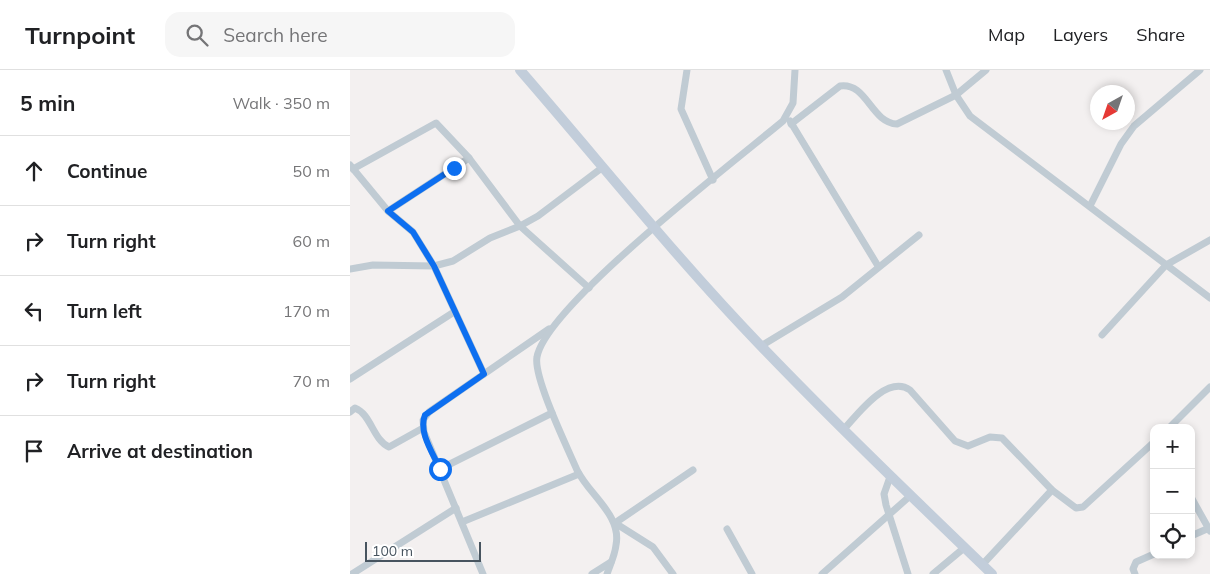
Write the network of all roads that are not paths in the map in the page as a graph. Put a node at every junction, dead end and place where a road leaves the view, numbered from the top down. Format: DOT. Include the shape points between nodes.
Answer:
graph roads {
  1 [pos="520,70"];
  2 [pos="687,70"];
  3 [pos="795,70"];
  4 [pos="946,70"];
  5 [pos="986,70"];
  6 [pos="1200,70"];
  7 [pos="956,95"];
  8 [pos="787,116"];
  9 [pos="791,124"];
  10 [pos="469,158"];
  11 [pos="351,167"];
  12 [pos="604,167"];
  13 [pos="713,180"];
  14 [pos="1090,206"];
  15 [pos="388,211"];
  16 [pos="520,226"];
  17 [pos="655,227"];
  18 [pos="919,235"];
  19 [pos="1210,240"];
  20 [pos="1166,265"];
  21 [pos="434,266"];
  22 [pos="878,266"];
  23 [pos="350,269"];
  24 [pos="589,288"];
  25 [pos="1210,298"];
  26 [pos="454,312"];
  27 [pos="552,326"];
  28 [pos="1102,335"];
  29 [pos="760,346"];
  30 [pos="484,374"];
  31 [pos="350,379"];
  32 [pos="1210,387"];
  33 [pos="350,412"];
  34 [pos="552,413"];
  35 [pos="1173,424"];
  36 [pos="423,428"];
  37 [pos="844,429"];
  38 [pos="1150,446"];
  39 [pos="440,469"];
  40 [pos="693,470"];
  41 [pos="579,474"];
  42 [pos="890,477"];
  43 [pos="1052,490"];
  44 [pos="910,496"];
  45 [pos="1195,504"];
  46 [pos="456,508"];
  47 [pos="889,517"];
  48 [pos="462,522"];
  49 [pos="615,524"];
  50 [pos="727,529"];
  51 [pos="1209,529"];
  52 [pos="1195,534"];
  53 [pos="964,548"];
  54 [pos="1150,556"];
  55 [pos="611,562"];
  56 [pos="982,565"];
  57 [pos="352,574"];
  58 [pos="483,574"];
  59 [pos="592,574"];
  60 [pos="607,574"];
  61 [pos="673,574"];
  62 [pos="752,574"];
  63 [pos="822,574"];
  64 [pos="908,574"];
  65 [pos="933,574"];
  66 [pos="992,574"];
  67 [pos="1135,574"];
  1 -- 12 [label="street"];
  2 -- 13 [label="street" via="681,109"];
  3 -- 8 [label="street" via="793,103"];
  4 -- 7 [label="street"];
  5 -- 7 [label="street"];
  6 -- 14 [label="street" via="1134,126 1120,144"];
  7 -- 9 [label="street" via="894,124 884,120 854,88 840,86"];
  7 -- 14 [label="street" via="970,116"];
  8 -- 9 [label="street"];
  8 -- 13 [label="street"];
  9 -- 22 [label="street"];
  10 -- 11 [label="street" via="436,123"];
  10 -- 15 [label="street"];
  10 -- 16 [label="street"];
  11 -- 15 [label="street"];
  12 -- 16 [label="street"];
  12 -- 17 [label="street"];
  13 -- 17 [label="street"];
  14 -- 20 [label="street"];
  15 -- 21 [label="street" via="413,232"];
  16 -- 21 [label="street" via="490,238 453,261"];
  16 -- 24 [label="street"];
  17 -- 24 [label="street"];
  17 -- 29 [label="street"];
  18 -- 22 [label="street"];
  19 -- 20 [label="street"];
  20 -- 25 [label="street"];
  20 -- 28 [label="street"];
  21 -- 23 [label="street" via="373,265"];
  21 -- 26 [label="street"];
  22 -- 29 [label="street" via="842,297"];
  24 -- 27 [label="street"];
  26 -- 30 [label="street"];
  26 -- 31 [label="street"];
  27 -- 30 [label="street"];
  27 -- 34 [label="street" via="540,345 536,363"];
  29 -- 37 [label="street"];
  30 -- 36 [label="street" via="425,415"];
  32 -- 35 [label="street"];
  33 -- 36 [label="street" via="355,408 361,411 389,447"];
  34 -- 39 [label="street"];
  34 -- 41 [label="street"];
  36 -- 39 [label="street"];
  37 -- 42 [label="street"];
  37 -- 43 [label="street" via="876,397 894,385 902,386 910,390 955,441 968,446 990,437 1002,438"];
  38 -- 43 [label="street" via="1080,508"];
  39 -- 46 [label="street"];
  40 -- 49 [label="street"];
  41 -- 48 [label="street"];
  41 -- 49 [label="street"];
  42 -- 44 [label="street"];
  42 -- 47 [label="street" via="884,494"];
  43 -- 56 [label="street"];
  44 -- 47 [label="street"];
  44 -- 53 [label="street"];
  45 -- 51 [label="street"];
  46 -- 48 [label="street"];
  46 -- 57 [label="street"];
  47 -- 63 [label="street"];
  47 -- 64 [label="street"];
  48 -- 58 [label="street"];
  49 -- 55 [label="street" via="616,546"];
  49 -- 61 [label="street" via="653,547"];
  50 -- 62 [label="street"];
  51 -- 52 [label="street"];
  53 -- 56 [label="street"];
  53 -- 65 [label="street"];
  54 -- 67 [label="street" via="1136,562"];
  55 -- 59 [label="street"];
  55 -- 60 [label="street"];
  56 -- 66 [label="street"];
}
